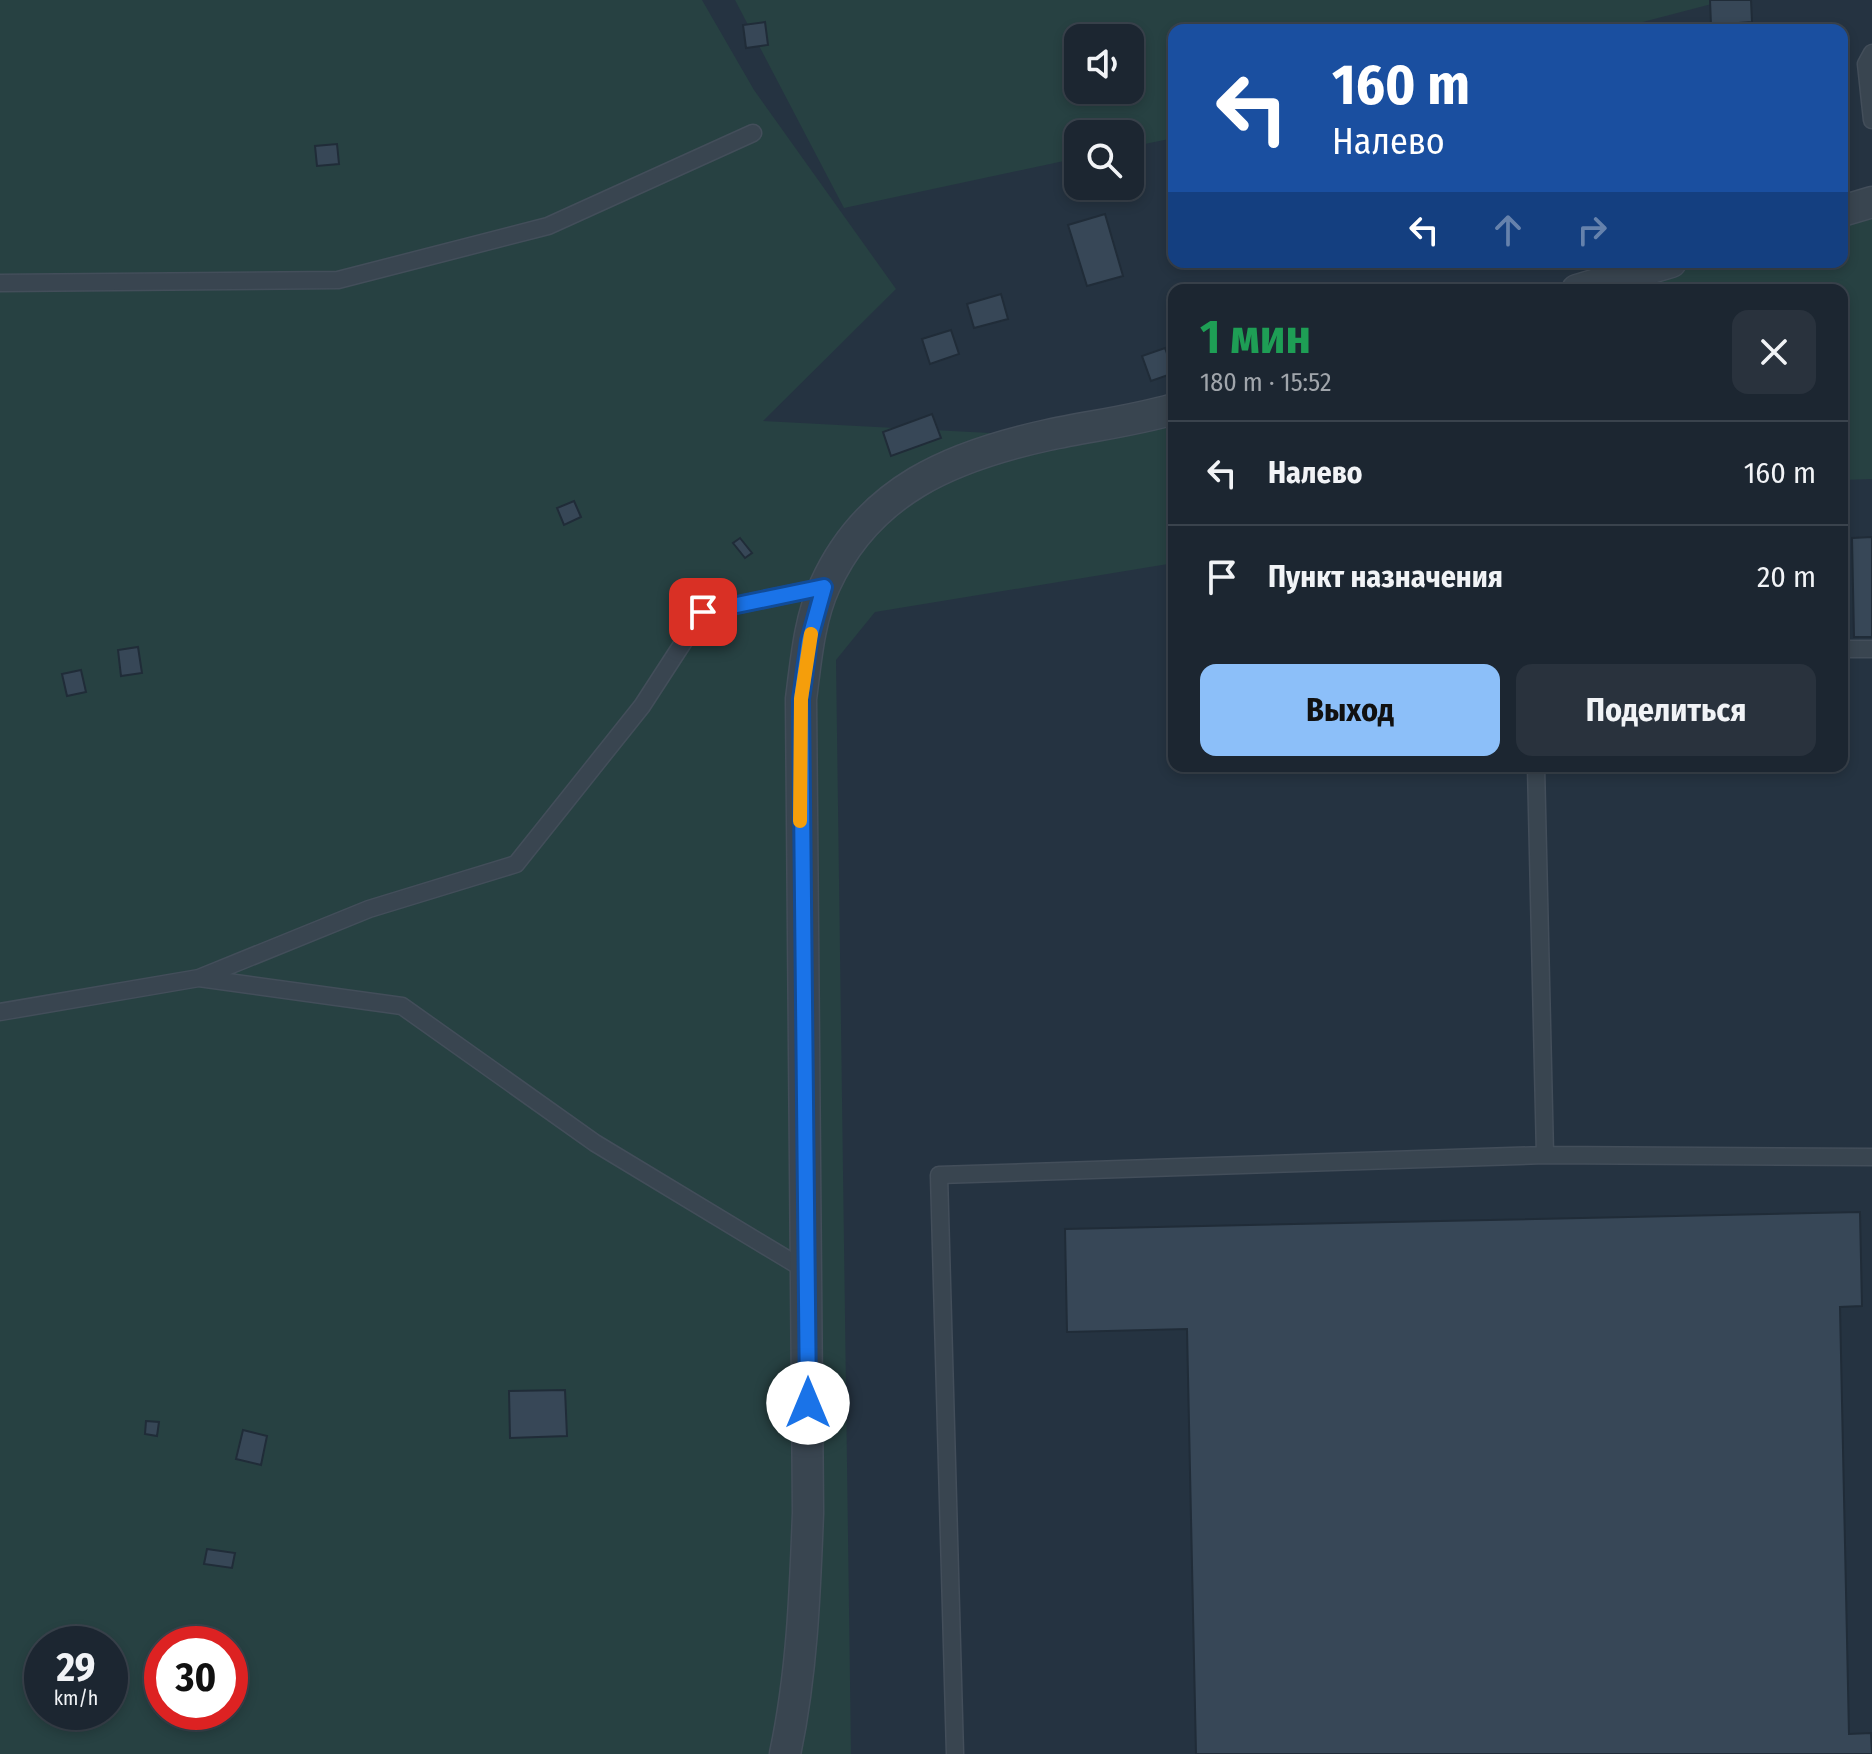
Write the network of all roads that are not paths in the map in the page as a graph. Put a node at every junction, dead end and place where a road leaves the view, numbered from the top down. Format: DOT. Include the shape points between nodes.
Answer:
graph roads {
  1 [pos="1872,53"];
  2 [pos="1872,120"];
  3 [pos="753,133"];
  4 [pos="1872,202"];
  5 [pos="1848,209"];
  6 [pos="1651,268"];
  7 [pos="0,283"];
  8 [pos="1597,284"];
  9 [pos="1168,410"];
  10 [pos="824,587"];
  11 [pos="1848,649"];
  12 [pos="1872,649"];
  13 [pos="1536,772"];
  14 [pos="199,978"];
  15 [pos="0,1012"];
  16 [pos="1545,1155"];
  17 [pos="1872,1157"];
  18 [pos="807,1271"];
  19 [pos="785,1754"];
  20 [pos="955,1754"];
  1 -- 2 [label="lane" via="1866,64"];
  3 -- 7 [label="lane" via="548,226 338,280"];
  4 -- 5 [label="street"];
  6 -- 8 [label="street"];
  9 -- 10 [label="street" via="968,458 908,485 871,514"];
  10 -- 14 [label="lane" via="703,612 642,706 516,864 369,909"];
  10 -- 18 [label="street" via="801,699"];
  11 -- 12 [label="lane"];
  13 -- 16 [label="lane"];
  14 -- 15 [label="lane"];
  14 -- 18 [label="lane" via="402,1006 595,1143"];
  16 -- 17 [label="lane"];
  16 -- 20 [label="lane" via="939,1175"];
  18 -- 19 [label="street" via="803,1622"];
}
